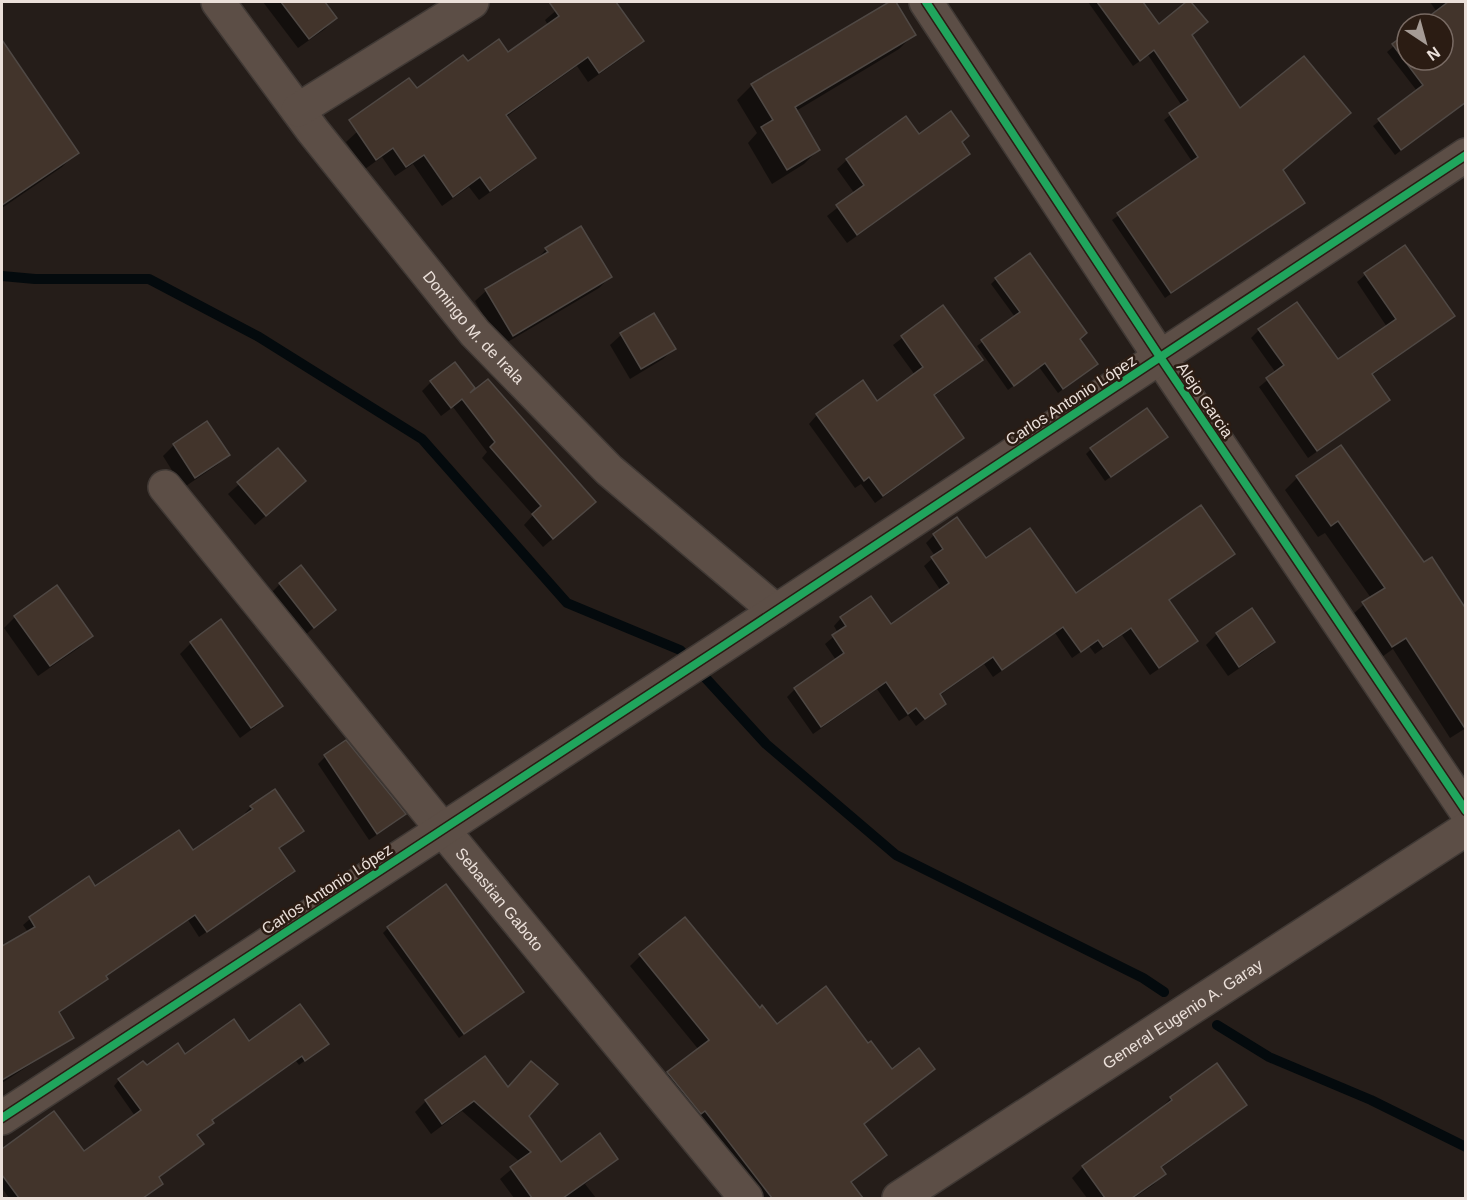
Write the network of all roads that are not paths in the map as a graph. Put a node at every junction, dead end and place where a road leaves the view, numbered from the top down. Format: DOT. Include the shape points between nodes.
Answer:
graph roads {
  1 [pos="218,2"];
  2 [pos="472,2"];
  3 [pos="926,2"];
  4 [pos="298,110"];
  5 [pos="1466,155"];
  6 [pos="1160,357"];
  7 [pos="165,487"];
  8 [pos="776,611"];
  9 [pos="1466,811"];
  10 [pos="1466,829"];
  11 [pos="442,830"];
  12 [pos="2,1118"];
  13 [pos="746,1198"];
  14 [pos="899,1198"];
  1 -- 4 [label="street, Domingo M. de Irala"];
  2 -- 4 [label="street"];
  3 -- 6 [label="street, Alejo Garcia"];
  4 -- 8 [label="street, Domingo M. de Irala" via="475,333 609,470"];
  5 -- 6 [label="street, Carlos Antonio López"];
  6 -- 8 [label="street, Carlos Antonio López"];
  6 -- 9 [label="street, Alejo Garcia"];
  7 -- 11 [label="street, Sebastian Gaboto"];
  8 -- 11 [label="street, Carlos Antonio López"];
  10 -- 14 [label="street, General Eugenio A. Garay"];
  11 -- 12 [label="street, Carlos Antonio López"];
  11 -- 13 [label="street, Sebastian Gaboto"];
}
